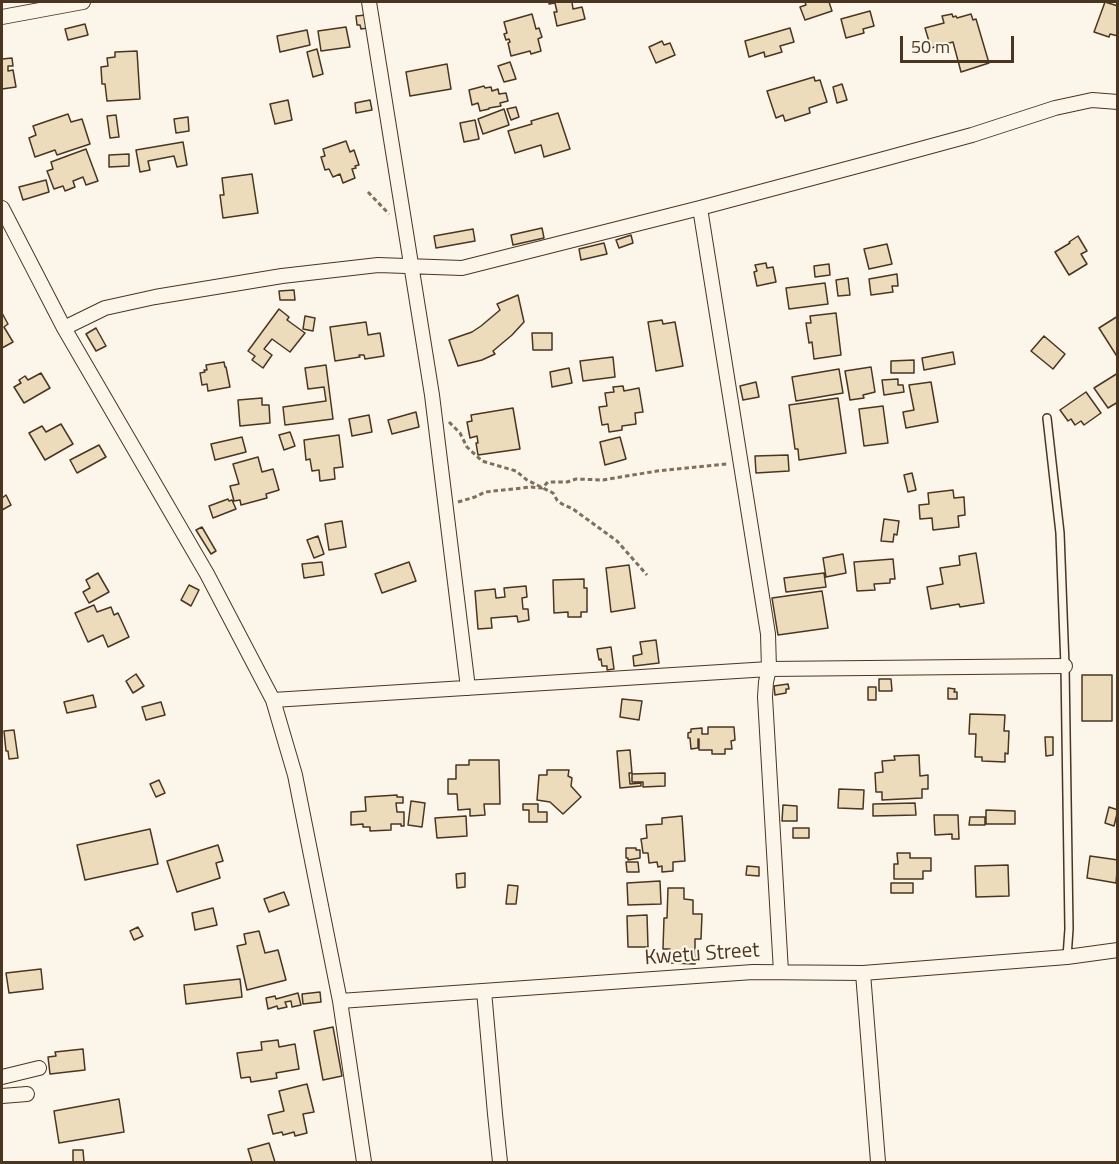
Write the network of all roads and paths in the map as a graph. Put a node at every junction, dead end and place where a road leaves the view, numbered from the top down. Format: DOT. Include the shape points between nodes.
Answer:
graph roads {
  1 [pos="83,2"];
  2 [pos="369,2"];
  3 [pos="2,17"];
  4 [pos="1118,102"];
  5 [pos="2,208"];
  6 [pos="700,208"];
  7 [pos="411,266"];
  8 [pos="64,328"];
  9 [pos="1047,418"];
  10 [pos="448,420"];
  11 [pos="741,463"];
  12 [pos="542,488"];
  13 [pos="445,498"];
  14 [pos="647,575"];
  15 [pos="1065,666"];
  16 [pos="769,669"];
  17 [pos="468,688"];
  18 [pos="273,700"];
  19 [pos="1118,950"];
  20 [pos="1067,957"];
  21 [pos="781,972"];
  22 [pos="863,973"];
  23 [pos="484,991"];
  24 [pos="340,1001"];
  25 [pos="39,1068"];
  26 [pos="2,1077"];
  27 [pos="27,1094"];
  28 [pos="2,1096"];
  29 [pos="364,1162"];
  30 [pos="500,1162"];
  31 [pos="878,1162"];
  1 -- 3 [label="street"];
  2 -- 7 [label="street"];
  4 -- 6 [label="street" via="1092,100 1055,108 972,135"];
  5 -- 8 [label="street"];
  6 -- 7 [label="street" via="462,268"];
  6 -- 11 [label="street"];
  7 -- 8 [label="street" via="378,265 292,275 154,297 105,308"];
  7 -- 13 [label="street"];
  8 -- 18 [label="street" via="207,574"];
  9 -- 15 [label="lane" via="1060,533"];
  10 -- 12 [label="path" via="482,461 516,471"];
  11 -- 12 [label="path" via="603,480 548,482"];
  11 -- 16 [label="street" via="768,634"];
  12 -- 13 [label="path" via="485,492 457,502"];
  12 -- 14 [label="path" via="617,541"];
  13 -- 17 [label="street"];
  15 -- 16 [label="street"];
  15 -- 20 [label="lane"];
  16 -- 17 [label="street"];
  16 -- 21 [label="street" via="765,697"];
  17 -- 18 [label="street"];
  18 -- 24 [label="street" via="295,775"];
  19 -- 20 [label="street, Kwetu Street"];
  20 -- 22 [label="street, Kwetu Street"];
  21 -- 22 [label="street, Kwetu Street"];
  21 -- 23 [label="street, Kwetu Street"];
  22 -- 31 [label="street"];
  23 -- 24 [label="street, Kwetu Street"];
  23 -- 30 [label="street"];
  24 -- 29 [label="street"];
  25 -- 26 [label="street"];
  27 -- 28 [label="street"];
}
